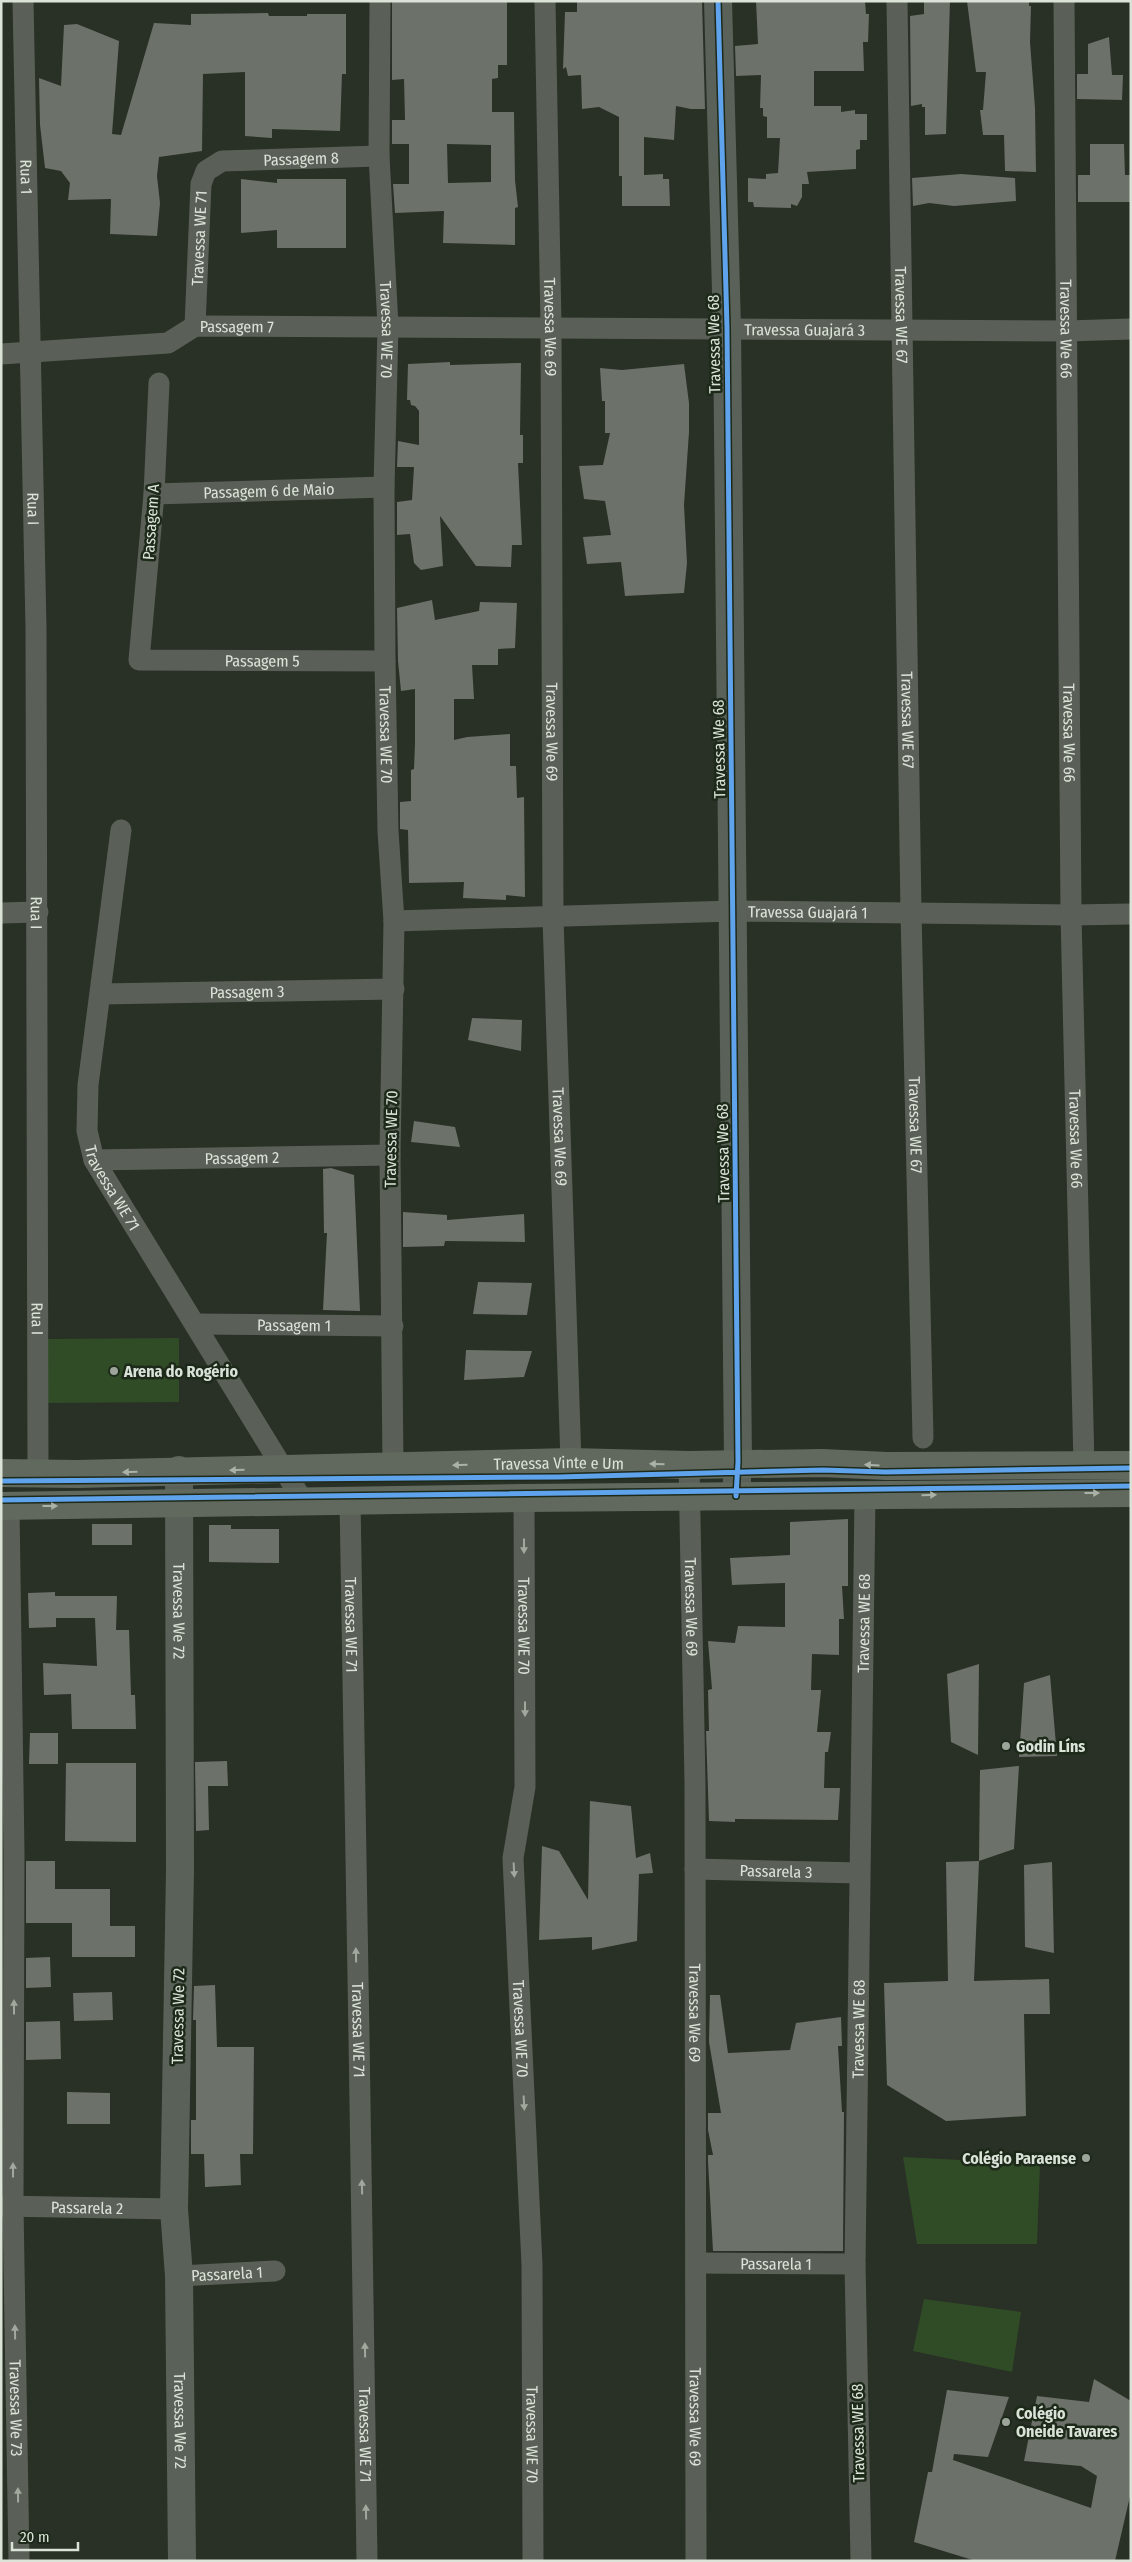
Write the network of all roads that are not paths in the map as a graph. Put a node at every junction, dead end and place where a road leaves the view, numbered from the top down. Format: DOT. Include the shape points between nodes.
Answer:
graph roads {
  1 [pos="23,1"];
  2 [pos="380,1"];
  3 [pos="545,1"];
  4 [pos="718,1"];
  5 [pos="897,1"];
  6 [pos="1064,1"];
  7 [pos="379,156"];
  8 [pos="222,161"];
  9 [pos="195,326"];
  10 [pos="388,326"];
  11 [pos="551,326"];
  12 [pos="727,328"];
  13 [pos="901,329"];
  14 [pos="1131,329"];
  15 [pos="1067,331"];
  16 [pos="1,354"];
  17 [pos="31,354"];
  18 [pos="159,383"];
  19 [pos="384,487"];
  20 [pos="154,494"];
  21 [pos="139,660"];
  22 [pos="385,660"];
  23 [pos="121,830"];
  24 [pos="38,912"];
  25 [pos="733,912"];
  26 [pos="911,912"];
  27 [pos="1,913"];
  28 [pos="1131,914"];
  29 [pos="1071,915"];
  30 [pos="553,918"];
  31 [pos="394,921"];
  32 [pos="394,989"];
  33 [pos="101,994"];
  34 [pos="390,1155"];
  35 [pos="94,1160"];
  36 [pos="196,1324"];
  37 [pos="393,1326"];
  38 [pos="923,1438"];
  39 [pos="571,1462"];
  40 [pos="738,1462"];
  41 [pos="622,1463"];
  42 [pos="822,1463"];
  43 [pos="689,1464"];
  44 [pos="1131,1464"];
  45 [pos="1084,1466"];
  46 [pos="394,1468"];
  47 [pos="285,1469"];
  48 [pos="179,1470"];
  49 [pos="1,1473"];
  50 [pos="38,1473"];
  51 [pos="1131,1493"];
  52 [pos="736,1496"];
  53 [pos="822,1496"];
  54 [pos="865,1496"];
  55 [pos="621,1497"];
  56 [pos="524,1498"];
  57 [pos="691,1498"];
  58 [pos="350,1500"];
  59 [pos="303,1501"];
  60 [pos="179,1504"];
  61 [pos="5,1506"];
  62 [pos="695,1868"];
  63 [pos="859,1873"];
  64 [pos="7,2206"];
  65 [pos="174,2209"];
  66 [pos="697,2263"];
  67 [pos="855,2264"];
  68 [pos="275,2271"];
  69 [pos="179,2276"];
  70 [pos="19,2561"];
  71 [pos="182,2561"];
  72 [pos="367,2561"];
  73 [pos="533,2561"];
  74 [pos="696,2561"];
  75 [pos="861,2561"];
  1 -- 17 [label="street, Rua 1"];
  2 -- 7 [label="street, Travessa WE 70"];
  3 -- 11 [label="street, Travessa We 69"];
  4 -- 12 [label="street, Travessa We 68"];
  5 -- 13 [label="street, Travessa WE 67"];
  6 -- 15 [label="street, Travessa We 66"];
  7 -- 8 [label="street, Passagem 8"];
  7 -- 10 [label="street, Travessa WE 70"];
  8 -- 9 [label="street, Travessa WE 71" via="206,171 201,184"];
  9 -- 10 [label="street, Passagem 7"];
  9 -- 17 [label="street, Passagem 7" via="168,342"];
  10 -- 11 [label="street, Travessa Guajará 3"];
  10 -- 19 [label="street, Travessa WE 70"];
  11 -- 12 [label="street, Travessa Guajará 3"];
  11 -- 30 [label="street, Travessa We 69"];
  12 -- 13 [label="street, Travessa Guajará 3"];
  12 -- 25 [label="street, Travessa We 68"];
  13 -- 15 [label="street, Travessa Guajará 3"];
  13 -- 26 [label="street, Travessa WE 67"];
  14 -- 15 [label="street, Travessa Guajará 3"];
  15 -- 29 [label="street, Travessa We 66"];
  16 -- 17 [label="street, Passagem 7"];
  17 -- 24 [label="street, Rua I"];
  18 -- 20 [label="street, Passagem A"];
  19 -- 20 [label="street, Passagem 6 de Maio"];
  19 -- 22 [label="street, Travessa WE 70"];
  20 -- 21 [label="street, Passagem A"];
  21 -- 22 [label="street, Passagem 5"];
  22 -- 31 [label="street, Travessa WE 70" via="388,831"];
  23 -- 33 [label="street, Travessa WE 71"];
  24 -- 27 [label="street"];
  24 -- 50 [label="street, Rua I"];
  25 -- 26 [label="street, Travessa Guajará 1"];
  25 -- 30 [label="street, Travessa Guajará 1"];
  25 -- 40 [label="street, Travessa We 68"];
  26 -- 29 [label="street, Travessa Guajará 1"];
  26 -- 38 [label="street, Travessa WE 67"];
  28 -- 29 [label="street, Travessa Guajará 1"];
  29 -- 45 [label="street, Travessa We 66"];
  30 -- 31 [label="street, Travessa Guajará 1"];
  30 -- 39 [label="street, Travessa We 69"];
  31 -- 32 [label="street, Travessa WE 70"];
  32 -- 33 [label="street, Passagem 3"];
  32 -- 34 [label="street, Travessa WE 70"];
  33 -- 35 [label="street, Travessa WE 71" via="86,1108 87,1131"];
  34 -- 35 [label="street, Passagem 2"];
  34 -- 37 [label="street, Travessa WE 70"];
  35 -- 36 [label="street, Travessa WE 71"];
  36 -- 37 [label="street, Passagem 1"];
  36 -- 47 [label="street, Travessa WE 71"];
  37 -- 46 [label="street, Travessa WE 70"];
  39 -- 41 [label="main road, Travessa Vinte e Um"];
  39 -- 46 [label="main road, Travessa Vinte e Um, one-way"];
  40 -- 42 [label="main road, Travessa Vinte e Um"];
  40 -- 43 [label="main road, Travessa Vinte e Um"];
  40 -- 52 [label="street, Travessa We 68"];
  43 -- 41 [label="main road, Travessa Vinte e Um, one-way"];
  41 -- 55 [label="main road"];
  45 -- 42 [label="main road, Travessa Vinte e Um, one-way"];
  42 -- 53 [label="main road"];
  43 -- 57 [label="street, Travessa We 69"];
  44 -- 45 [label="main road, Travessa Vinte e Um"];
  46 -- 47 [label="main road, Travessa Vinte e Um"];
  47 -- 48 [label="main road, Travessa Vinte e Um, one-way"];
  47 -- 59 [label="street, Travessa WE 71"];
  48 -- 50 [label="main road, Travessa Vinte e Um, one-way"];
  48 -- 60 [label="street, Travessa We 72"];
  49 -- 50 [label="main road, Travessa Vinte e Um"];
  54 -- 51 [label="main road, Travessa Vinte e Um, one-way"];
  52 -- 53 [label="main road, Travessa Vinte e Um"];
  52 -- 57 [label="main road, Travessa Vinte e Um"];
  53 -- 54 [label="main road, Travessa Vinte e Um"];
  54 -- 63 [label="street, Travessa WE 68"];
  55 -- 56 [label="main road, Travessa Vinte e Um"];
  55 -- 57 [label="main road, Travessa Vinte e Um"];
  56 -- 58 [label="main road, Travessa Vinte e Um"];
  56 -- 73 [label="street, Travessa WE 70, one-way" via="525,1787 513,1858 532,2265"];
  57 -- 62 [label="street, Travessa We 69"];
  58 -- 59 [label="main road, Travessa Vinte e Um"];
  72 -- 58 [label="street, Travessa WE 71, one-way"];
  59 -- 60 [label="main road, Travessa Vinte e Um"];
  61 -- 60 [label="main road, Travessa Vinte e Um, one-way"];
  60 -- 65 [label="street, Travessa We 72" via="180,1870"];
  64 -- 61 [label="street, Travessa We 73, one-way" via="14,1854"];
  62 -- 63 [label="street, Passarela 3"];
  62 -- 66 [label="street, Travessa We 69"];
  63 -- 67 [label="street, Travessa WE 68"];
  64 -- 65 [label="street, Passarela 2"];
  70 -- 64 [label="street, Travessa We 73, one-way"];
  65 -- 69 [label="street, Travessa We 72"];
  66 -- 67 [label="street, Passarela 1"];
  66 -- 74 [label="street, Travessa We 69"];
  67 -- 75 [label="street, Travessa WE 68"];
  68 -- 69 [label="street, Passarela 1"];
  69 -- 71 [label="street, Travessa We 72"];
}
